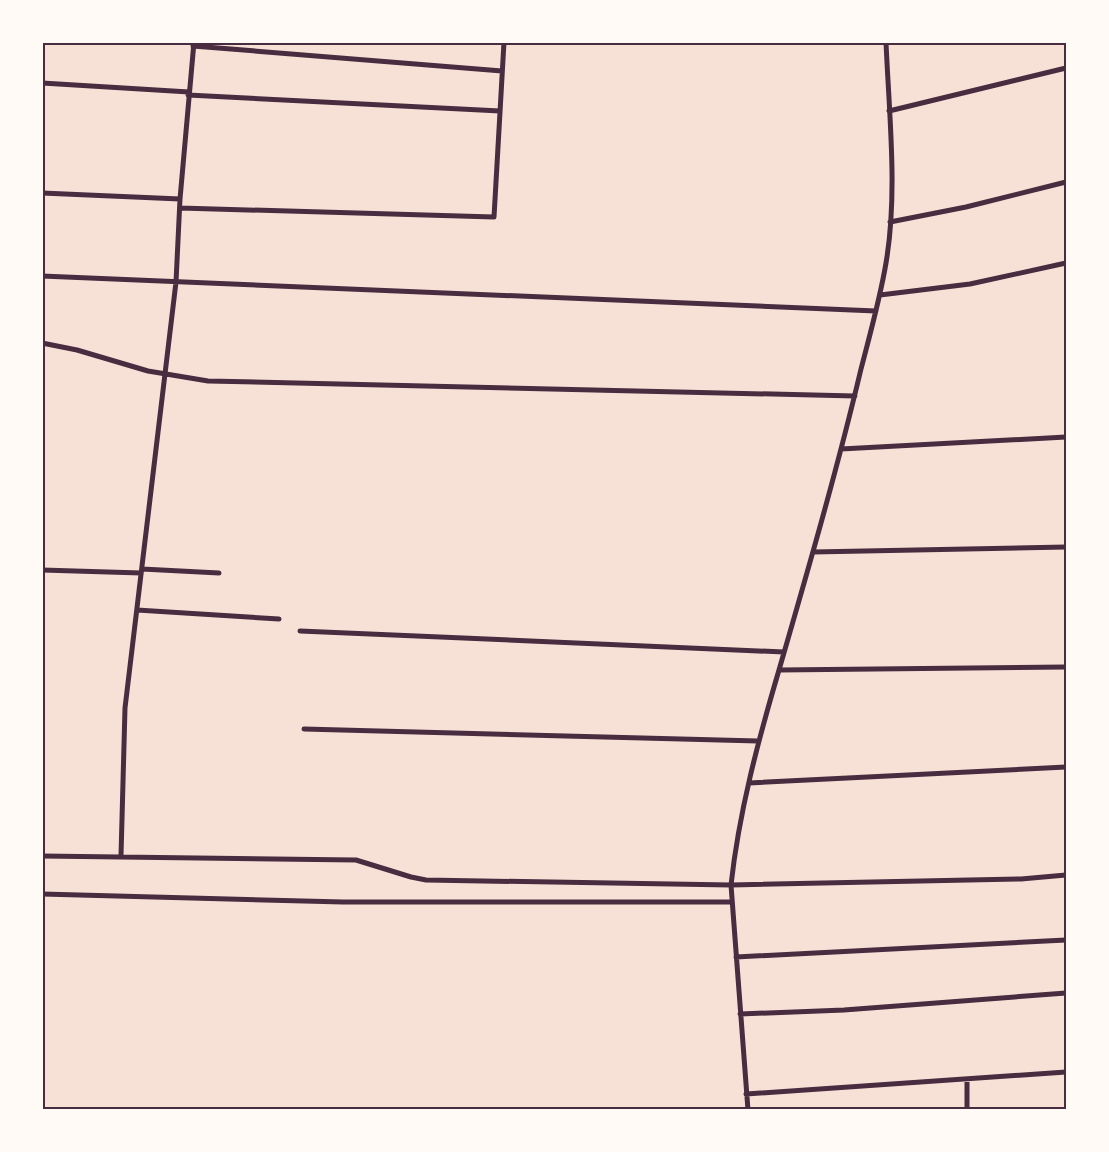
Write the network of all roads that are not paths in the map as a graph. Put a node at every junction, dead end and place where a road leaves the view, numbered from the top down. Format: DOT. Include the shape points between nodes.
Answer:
graph roads {
  1 [pos="504,42"];
  2 [pos="886,42"];
  3 [pos="193,44"];
  4 [pos="1066,68"];
  5 [pos="502,71"];
  6 [pos="42,84"];
  7 [pos="189,94"];
  8 [pos="500,111"];
  9 [pos="889,111"];
  10 [pos="1066,182"];
  11 [pos="42,193"];
  12 [pos="180,199"];
  13 [pos="180,208"];
  14 [pos="890,222"];
  15 [pos="1066,263"];
  16 [pos="42,276"];
  17 [pos="176,282"];
  18 [pos="880,295"];
  19 [pos="876,311"];
  20 [pos="42,343"];
  21 [pos="164,375"];
  22 [pos="855,396"];
  23 [pos="1066,437"];
  24 [pos="841,449"];
  25 [pos="1066,547"];
  26 [pos="814,552"];
  27 [pos="42,570"];
  28 [pos="141,571"];
  29 [pos="219,573"];
  30 [pos="137,610"];
  31 [pos="279,619"];
  32 [pos="300,631"];
  33 [pos="784,652"];
  34 [pos="1066,667"];
  35 [pos="779,670"];
  36 [pos="304,729"];
  37 [pos="758,741"];
  38 [pos="1066,767"];
  39 [pos="749,783"];
  40 [pos="42,856"];
  41 [pos="120,856"];
  42 [pos="1066,875"];
  43 [pos="731,885"];
  44 [pos="42,894"];
  45 [pos="732,902"];
  46 [pos="1066,940"];
  47 [pos="736,957"];
  48 [pos="1066,993"];
  49 [pos="740,1014"];
  50 [pos="1066,1072"];
  51 [pos="967,1079"];
  52 [pos="746,1094"];
  53 [pos="748,1110"];
  54 [pos="967,1110"];
  1 -- 5 [label="street"];
  2 -- 9 [label="street"];
  3 -- 5 [label="street"];
  3 -- 7 [label="street"];
  4 -- 9 [label="street"];
  5 -- 8 [label="street"];
  6 -- 7 [label="street"];
  7 -- 8 [label="street"];
  7 -- 12 [label="street"];
  8 -- 13 [label="street" via="494,217"];
  9 -- 14 [label="street"];
  10 -- 14 [label="street"];
  11 -- 12 [label="street"];
  12 -- 13 [label="street"];
  13 -- 17 [label="street"];
  14 -- 18 [label="street"];
  15 -- 18 [label="street" via="970,284"];
  16 -- 17 [label="street"];
  17 -- 19 [label="street"];
  17 -- 21 [label="street"];
  18 -- 19 [label="street"];
  19 -- 22 [label="street"];
  20 -- 21 [label="street"];
  21 -- 22 [label="street" via="208,381"];
  21 -- 28 [label="street"];
  22 -- 24 [label="street"];
  23 -- 24 [label="street"];
  24 -- 26 [label="street"];
  25 -- 26 [label="street"];
  26 -- 33 [label="street"];
  27 -- 28 [label="street"];
  28 -- 29 [label="street"];
  28 -- 30 [label="street"];
  30 -- 31 [label="street"];
  30 -- 41 [label="street" via="125,708"];
  32 -- 33 [label="street"];
  33 -- 35 [label="street"];
  34 -- 35 [label="street"];
  35 -- 37 [label="street"];
  36 -- 37 [label="street"];
  37 -- 39 [label="street"];
  38 -- 39 [label="street"];
  39 -- 43 [label="street" via="734,851"];
  40 -- 41 [label="street"];
  41 -- 43 [label="street" via="356,860 426,880"];
  42 -- 43 [label="street" via="1021,879"];
  43 -- 45 [label="street"];
  44 -- 45 [label="street" via="343,902"];
  45 -- 47 [label="street"];
  46 -- 47 [label="street"];
  47 -- 49 [label="street"];
  48 -- 49 [label="street" via="844,1010"];
  49 -- 52 [label="street"];
  50 -- 51 [label="street"];
  51 -- 52 [label="street"];
  51 -- 54 [label="street"];
  52 -- 53 [label="street"];
}
